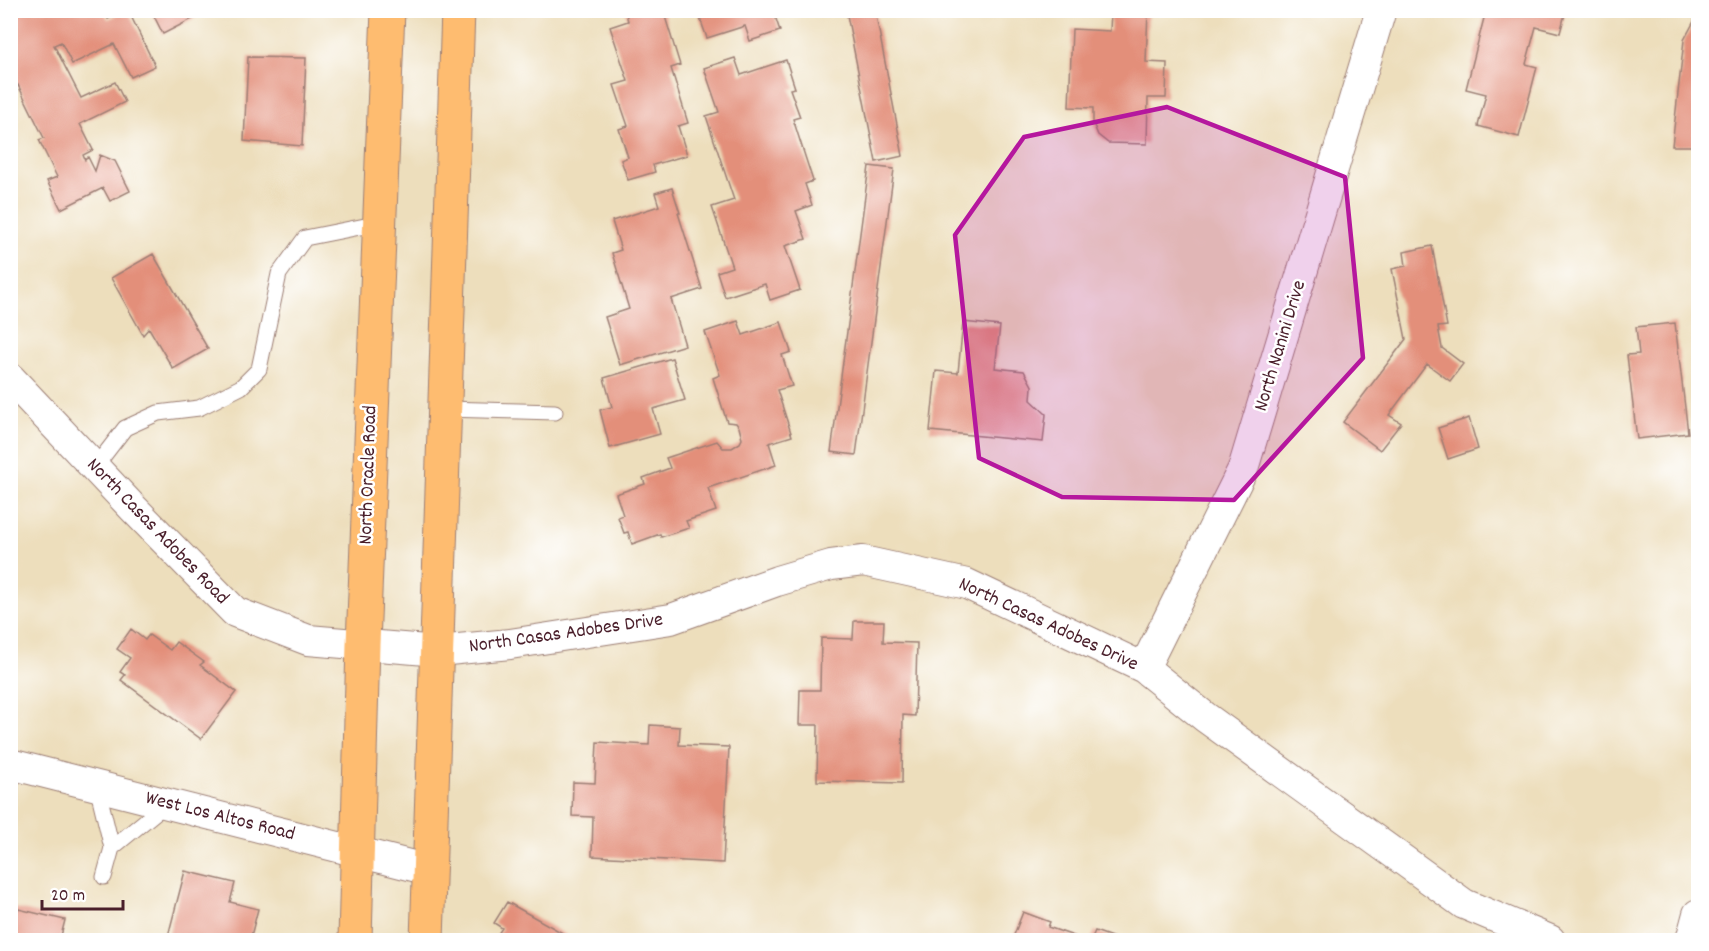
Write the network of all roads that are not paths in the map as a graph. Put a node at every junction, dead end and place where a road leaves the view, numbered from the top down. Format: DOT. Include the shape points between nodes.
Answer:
graph roads {
  1 [pos="388,10"];
  2 [pos="458,10"];
  3 [pos="1381,10"];
  4 [pos="380,223"];
  5 [pos="10,378"];
  6 [pos="446,409"];
  7 [pos="555,412"];
  8 [pos="94,467"];
  9 [pos="363,644"];
  10 [pos="438,651"];
  11 [pos="1143,668"];
  12 [pos="10,764"];
  13 [pos="97,786"];
  14 [pos="167,803"];
  15 [pos="112,848"];
  16 [pos="357,851"];
  17 [pos="429,870"];
  18 [pos="104,877"];
  19 [pos="1698,914"];
  20 [pos="355,940"];
  21 [pos="427,940"];
  22 [pos="1550,940"];
  23 [pos="1691,940"];
  1 -- 4 [label="highway, North Oracle Road"];
  2 -- 6 [label="highway"];
  3 -- 11 [label="street, North Nanini Drive" via="1243,470"];
  4 -- 8 [label="lane" via="305,238 279,274 259,369 241,387 199,408 158,413 125,428"];
  4 -- 9 [label="highway, North Oracle Road"];
  5 -- 8 [label="street, North Casas Adobes Road"];
  6 -- 7 [label="lane"];
  6 -- 10 [label="highway"];
  8 -- 9 [label="street, North Casas Adobes Road" via="235,612 308,640"];
  9 -- 10 [label="street, North Casas Adobes Road"];
  9 -- 16 [label="highway, North Oracle Road"];
  10 -- 11 [label="street, North Casas Adobes Drive" via="671,619 777,581 863,561 967,584"];
  10 -- 17 [label="highway"];
  11 -- 22 [label="street, North Casas Adobes Drive" via="1464,904"];
  12 -- 13 [label="street, West Los Altos Road"];
  13 -- 14 [label="street, West Los Altos Road"];
  13 -- 15 [label="lane"];
  14 -- 15 [label="lane"];
  14 -- 16 [label="street, West Los Altos Road"];
  15 -- 18 [label="lane"];
  16 -- 17 [label="street, West Los Altos Road"];
  16 -- 20 [label="highway, North Oracle Road"];
  17 -- 21 [label="highway"];
  19 -- 23 [label="street"];
}
